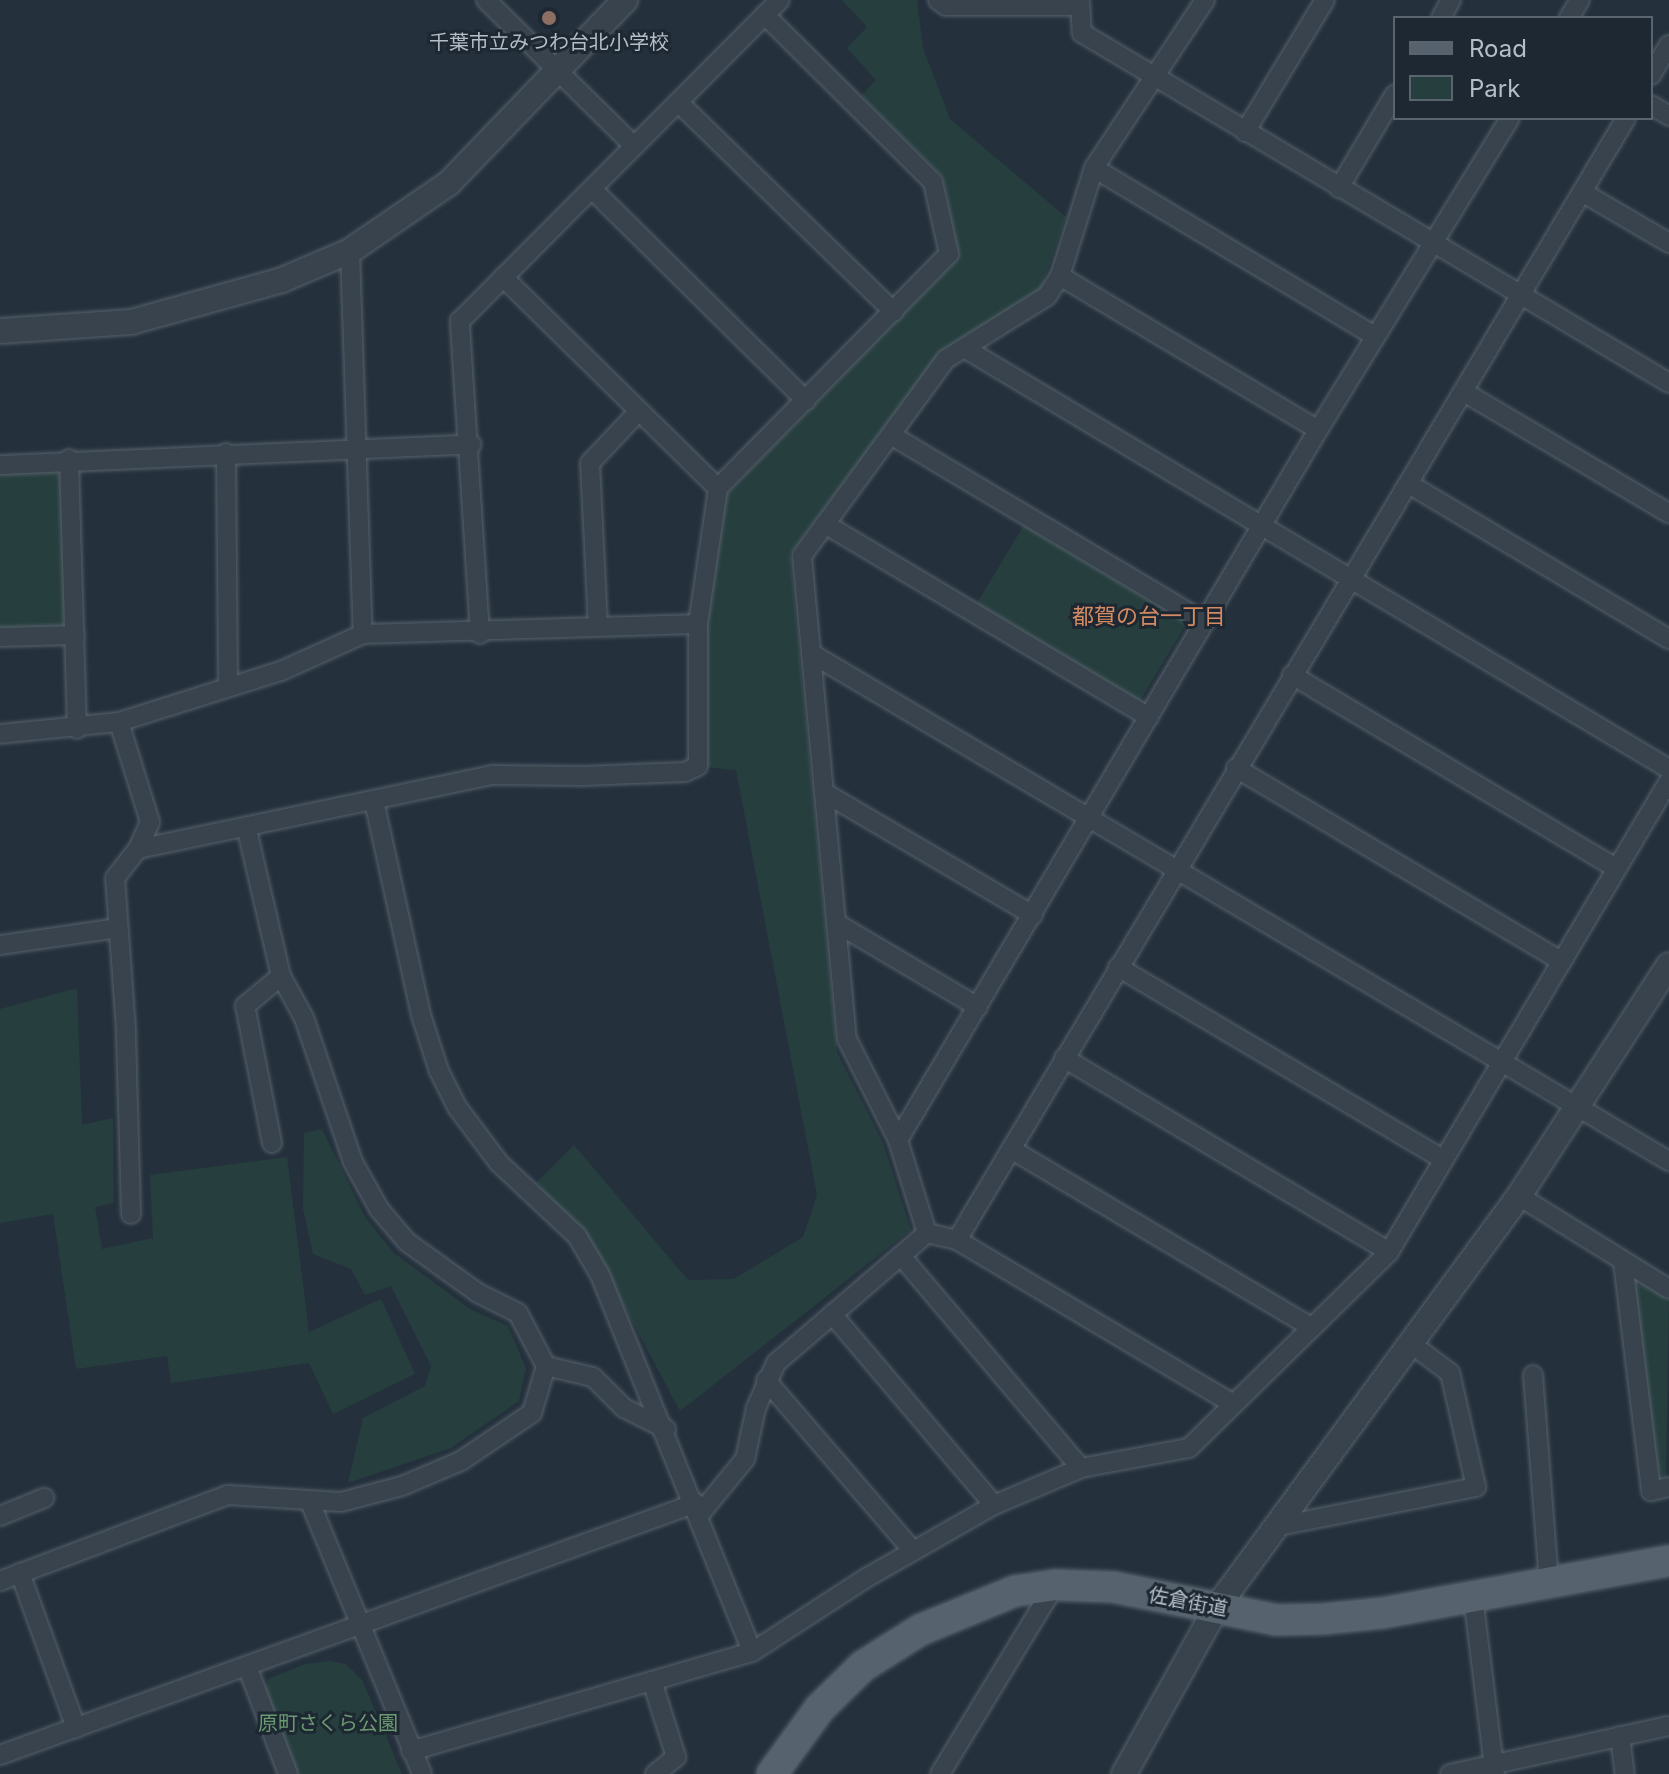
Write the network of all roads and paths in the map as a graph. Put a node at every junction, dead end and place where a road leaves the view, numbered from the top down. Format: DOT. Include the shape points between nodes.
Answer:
graph roads {
  1 [pos="486,0"];
  2 [pos="625,0"];
  3 [pos="780,0"];
  4 [pos="938,0"];
  5 [pos="1205,0"];
  6 [pos="1325,0"];
  7 [pos="1080,3"];
  8 [pos="765,15"];
  9 [pos="1669,45"];
  10 [pos="556,68"];
  11 [pos="1653,72"];
  12 [pos="1157,79"];
  13 [pos="1393,97"];
  14 [pos="678,102"];
  15 [pos="1509,120"];
  16 [pos="1625,120"];
  17 [pos="1245,132"];
  18 [pos="634,146"];
  19 [pos="1094,168"];
  20 [pos="1339,188"];
  21 [pos="592,189"];
  22 [pos="1582,192"];
  23 [pos="1669,243"];
  24 [pos="1435,245"];
  25 [pos="350,251"];
  26 [pos="1060,276"];
  27 [pos="503,277"];
  28 [pos="1521,296"];
  29 [pos="894,312"];
  30 [pos="0,331"];
  31 [pos="1375,336"];
  32 [pos="966,349"];
  33 [pos="1669,383"];
  34 [pos="1464,392"];
  35 [pos="806,401"];
  36 [pos="639,411"];
  37 [pos="1318,430"];
  38 [pos="891,435"];
  39 [pos="472,444"];
  40 [pos="361,448"];
  41 [pos="226,453"];
  42 [pos="69,459"];
  43 [pos="0,465"];
  44 [pos="1409,484"];
  45 [pos="718,488"];
  46 [pos="1669,513"];
  47 [pos="825,524"];
  48 [pos="1262,527"];
  49 [pos="1349,579"];
  50 [pos="1205,622"];
  51 [pos="698,624"];
  52 [pos="598,627"];
  53 [pos="363,634"];
  54 [pos="480,634"];
  55 [pos="75,635"];
  56 [pos="0,637"];
  57 [pos="1669,639"];
  58 [pos="812,654"];
  59 [pos="1292,675"];
  60 [pos="228,686"];
  61 [pos="1149,717"];
  62 [pos="119,722"];
  63 [pos="77,729"];
  64 [pos="0,734"];
  65 [pos="1236,768"];
  66 [pos="1669,769"];
  67 [pos="1669,781"];
  68 [pos="825,793"];
  69 [pos="374,801"];
  70 [pos="1092,818"];
  71 [pos="247,830"];
  72 [pos="138,849"];
  73 [pos="1178,867"];
  74 [pos="1617,869"];
  75 [pos="1033,915"];
  76 [pos="836,923"];
  77 [pos="118,928"];
  78 [pos="0,945"];
  79 [pos="1561,961"];
  80 [pos="1669,965"];
  81 [pos="1118,967"];
  82 [pos="281,976"];
  83 [pos="978,1007"];
  84 [pos="1064,1058"];
  85 [pos="1502,1059"];
  86 [pos="1580,1107"];
  87 [pos="898,1140"];
  88 [pos="272,1143"];
  89 [pos="1011,1149"];
  90 [pos="1443,1159"];
  91 [pos="1669,1161"];
  92 [pos="1519,1196"];
  93 [pos="131,1214"];
  94 [pos="927,1233"];
  95 [pos="957,1240"];
  96 [pos="1389,1252"];
  97 [pos="901,1256"];
  98 [pos="1623,1262"];
  99 [pos="1669,1289"];
  100 [pos="832,1314"];
  101 [pos="1311,1327"];
  102 [pos="1410,1343"];
  103 [pos="546,1366"];
  104 [pos="1533,1375"];
  105 [pos="766,1380"];
  106 [pos="1233,1404"];
  107 [pos="666,1429"];
  108 [pos="1081,1468"];
  109 [pos="1669,1487"];
  110 [pos="44,1498"];
  111 [pos="310,1502"];
  112 [pos="994,1505"];
  113 [pos="698,1508"];
  114 [pos="0,1516"];
  115 [pos="1279,1526"];
  116 [pos="913,1551"];
  117 [pos="1669,1561"];
  118 [pos="20,1573"];
  119 [pos="0,1581"];
  120 [pos="1549,1581"];
  121 [pos="1055,1585"];
  122 [pos="1473,1596"];
  123 [pos="1217,1607"];
  124 [pos="358,1626"];
  125 [pos="752,1652"];
  126 [pos="247,1666"];
  127 [pos="652,1681"];
  128 [pos="1669,1726"];
  129 [pos="76,1728"];
  130 [pos="1620,1736"];
  131 [pos="411,1751"];
  132 [pos="0,1755"];
  133 [pos="1495,1769"];
  134 [pos="1128,1772"];
  135 [pos="288,1774"];
  136 [pos="422,1774"];
  137 [pos="655,1774"];
  138 [pos="772,1774"];
  139 [pos="940,1774"];
  140 [pos="1450,1774"];
  141 [pos="1625,1774"];
  1 -- 10 [label="street"];
  2 -- 10 [label="street"];
  3 -- 8 [label="street"];
  4 -- 7 [label="street" via="946,6"];
  5 -- 12 [label="street"];
  6 -- 17 [label="street"];
  7 -- 12 [label="street" via="1082,33"];
  8 -- 14 [label="street"];
  8 -- 29 [label="street" via="933,182 949,254"];
  9 -- 11 [label="street"];
  10 -- 18 [label="street"];
  10 -- 25 [label="street" via="449,183"];
  12 -- 17 [label="street"];
  12 -- 19 [label="street"];
  13 -- 20 [label="street"];
  14 -- 18 [label="street"];
  14 -- 29 [label="street"];
  15 -- 24 [label="street"];
  16 -- 22 [label="street"];
  17 -- 20 [label="street"];
  18 -- 21 [label="street"];
  19 -- 26 [label="street"];
  19 -- 31 [label="street"];
  20 -- 24 [label="street"];
  21 -- 27 [label="street"];
  21 -- 35 [label="street"];
  22 -- 23 [label="street"];
  22 -- 28 [label="street"];
  24 -- 28 [label="street"];
  24 -- 31 [label="street"];
  25 -- 30 [label="street" via="282,280 131,322"];
  25 -- 40 [label="street"];
  26 -- 32 [label="street" via="1034,307"];
  26 -- 37 [label="street"];
  27 -- 36 [label="street"];
  27 -- 39 [label="street" via="460,321"];
  28 -- 33 [label="street"];
  28 -- 34 [label="street"];
  29 -- 35 [label="street"];
  31 -- 37 [label="street"];
  32 -- 38 [label="street" via="946,359"];
  32 -- 48 [label="street"];
  34 -- 44 [label="street"];
  34 -- 46 [label="street"];
  35 -- 45 [label="street"];
  36 -- 45 [label="street"];
  36 -- 52 [label="street" via="590,463"];
  37 -- 48 [label="street"];
  38 -- 47 [label="street"];
  38 -- 50 [label="street"];
  39 -- 40 [label="street"];
  39 -- 54 [label="street"];
  40 -- 41 [label="street"];
  40 -- 53 [label="street"];
  41 -- 42 [label="street"];
  41 -- 60 [label="street"];
  42 -- 43 [label="street"];
  42 -- 55 [label="street"];
  44 -- 49 [label="street"];
  44 -- 57 [label="street"];
  45 -- 51 [label="street"];
  47 -- 58 [label="street" via="802,556"];
  47 -- 61 [label="street"];
  48 -- 49 [label="street"];
  48 -- 50 [label="street"];
  49 -- 59 [label="street"];
  49 -- 66 [label="street"];
  50 -- 61 [label="street"];
  51 -- 52 [label="street"];
  51 -- 69 [label="street" via="698,766 642,774 493,775"];
  52 -- 54 [label="street"];
  53 -- 54 [label="street"];
  53 -- 60 [label="street" via="281,671"];
  55 -- 56 [label="street"];
  55 -- 63 [label="street"];
  58 -- 68 [label="street"];
  58 -- 70 [label="street"];
  59 -- 65 [label="street"];
  59 -- 74 [label="street"];
  60 -- 62 [label="street"];
  61 -- 70 [label="street"];
  62 -- 63 [label="street"];
  62 -- 72 [label="street" via="150,822"];
  63 -- 64 [label="street"];
  65 -- 73 [label="street"];
  65 -- 79 [label="street"];
  67 -- 74 [label="street"];
  68 -- 75 [label="street"];
  68 -- 76 [label="street"];
  69 -- 71 [label="street"];
  69 -- 107 [label="street" via="421,1015 439,1071 457,1107 499,1163 577,1236 600,1275"];
  70 -- 73 [label="street"];
  70 -- 75 [label="street"];
  71 -- 72 [label="street"];
  71 -- 82 [label="street"];
  72 -- 77 [label="street" via="115,878"];
  73 -- 81 [label="street"];
  73 -- 85 [label="street"];
  74 -- 79 [label="street"];
  75 -- 83 [label="street"];
  76 -- 83 [label="street"];
  76 -- 87 [label="street" via="847,1039"];
  77 -- 78 [label="street"];
  77 -- 93 [label="street"];
  79 -- 85 [label="street"];
  80 -- 86 [label="street"];
  81 -- 84 [label="street"];
  81 -- 90 [label="street"];
  82 -- 88 [label="street" via="245,1006"];
  82 -- 103 [label="street" via="304,1018 353,1162 379,1209 439,1267 518,1313"];
  83 -- 87 [label="street"];
  84 -- 89 [label="street"];
  84 -- 96 [label="street"];
  85 -- 86 [label="street"];
  85 -- 90 [label="street"];
  86 -- 91 [label="street"];
  86 -- 92 [label="street"];
  87 -- 94 [label="street"];
  89 -- 95 [label="street"];
  89 -- 101 [label="street"];
  90 -- 96 [label="street"];
  92 -- 98 [label="street"];
  92 -- 102 [label="street"];
  94 -- 95 [label="street"];
  94 -- 97 [label="street"];
  95 -- 106 [label="street"];
  96 -- 101 [label="street"];
  97 -- 100 [label="street"];
  97 -- 108 [label="street"];
  98 -- 99 [label="street"];
  98 -- 109 [label="street" via="1651,1491"];
  100 -- 105 [label="street" via="776,1363"];
  100 -- 112 [label="street"];
  101 -- 106 [label="street"];
  102 -- 115 [label="street"];
  102 -- 115 [label="street" via="1450,1373 1476,1487"];
  103 -- 107 [label="street" via="593,1377 624,1408"];
  103 -- 111 [label="street" via="532,1413 461,1461 402,1486 341,1502"];
  104 -- 120 [label="street"];
  105 -- 113 [label="street" via="745,1459"];
  105 -- 116 [label="street"];
  106 -- 108 [label="street" via="1189,1448"];
  107 -- 113 [label="street"];
  108 -- 112 [label="street"];
  110 -- 114 [label="street"];
  111 -- 118 [label="street" via="228,1495"];
  111 -- 124 [label="street"];
  112 -- 116 [label="street"];
  113 -- 124 [label="street"];
  113 -- 125 [label="street"];
  115 -- 123 [label="street"];
  116 -- 125 [label="street"];
  117 -- 120 [label="main road, 佐倉街道"];
  118 -- 119 [label="street"];
  118 -- 129 [label="street"];
  120 -- 122 [label="main road, 佐倉街道"];
  121 -- 123 [label="main road, 佐倉街道" via="1113,1587"];
  121 -- 138 [label="main road, 佐倉街道" via="975,1604 863,1666 820,1708"];
  121 -- 139 [label="street"];
  122 -- 123 [label="main road, 佐倉街道" via="1323,1619 1276,1620"];
  122 -- 133 [label="street"];
  123 -- 134 [label="street"];
  124 -- 126 [label="street"];
  124 -- 131 [label="street"];
  125 -- 127 [label="street"];
  126 -- 129 [label="street"];
  126 -- 135 [label="street"];
  127 -- 131 [label="street"];
  127 -- 137 [label="street" via="676,1757"];
  128 -- 130 [label="street"];
  129 -- 132 [label="street"];
  130 -- 133 [label="street"];
  130 -- 141 [label="street"];
  131 -- 136 [label="street"];
  133 -- 140 [label="street"];
}
